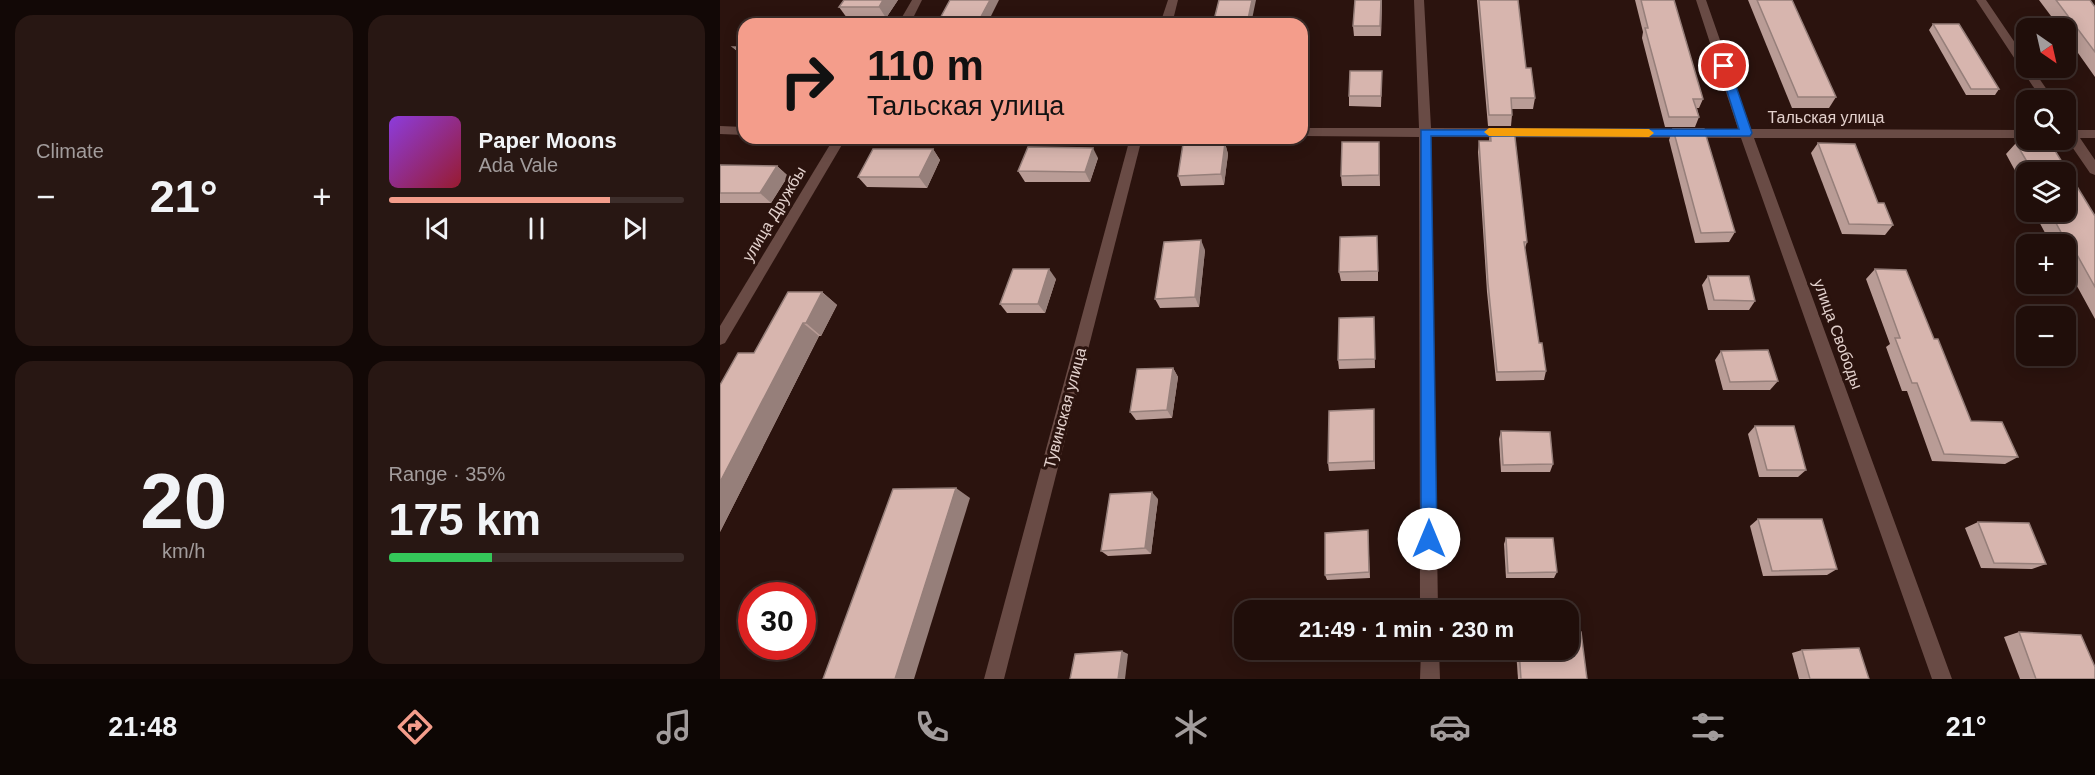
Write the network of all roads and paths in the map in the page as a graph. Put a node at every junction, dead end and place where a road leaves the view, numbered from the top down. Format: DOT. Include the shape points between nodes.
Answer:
graph roads {
  1 [pos="917,0"];
  2 [pos="1173,0"];
  3 [pos="1419,0"];
  4 [pos="1701,0"];
  5 [pos="1981,0"];
  6 [pos="907,18"];
  7 [pos="1168,18"];
  8 [pos="2041,90"];
  9 [pos="720,130"];
  10 [pos="738,130"];
  11 [pos="1308,132"];
  12 [pos="1425,132"];
  13 [pos="1746,133"];
  14 [pos="2076,133"];
  15 [pos="2016,134"];
  16 [pos="2095,134"];
  17 [pos="836,144"];
  18 [pos="1134,144"];
  19 [pos="2076,145"];
  20 [pos="2095,171"];
  21 [pos="720,339"];
  22 [pos="1429,600"];
  23 [pos="1430,660"];
  24 [pos="994,679"];
  25 [pos="1430,679"];
  26 [pos="1942,679"];
  1 -- 6 [label="street"];
  2 -- 7 [label="street"];
  3 -- 12 [label="street"];
  4 -- 13 [label="street, улица Свободы"];
  5 -- 8 [label="street"];
  9 -- 10 [label="street"];
  11 -- 12 [label="street, Тальская улица"];
  12 -- 13 [label="street, Тальская улица"];
  12 -- 22 [label="street"];
  13 -- 15 [label="street, Тальская улица"];
  13 -- 26 [label="street, улица Свободы"];
  14 -- 16 [label="street"];
  17 -- 21 [label="street, улица Дружбы"];
  18 -- 24 [label="street, Тувинская улица"];
  19 -- 20 [label="street"];
  23 -- 25 [label="street"];
}
